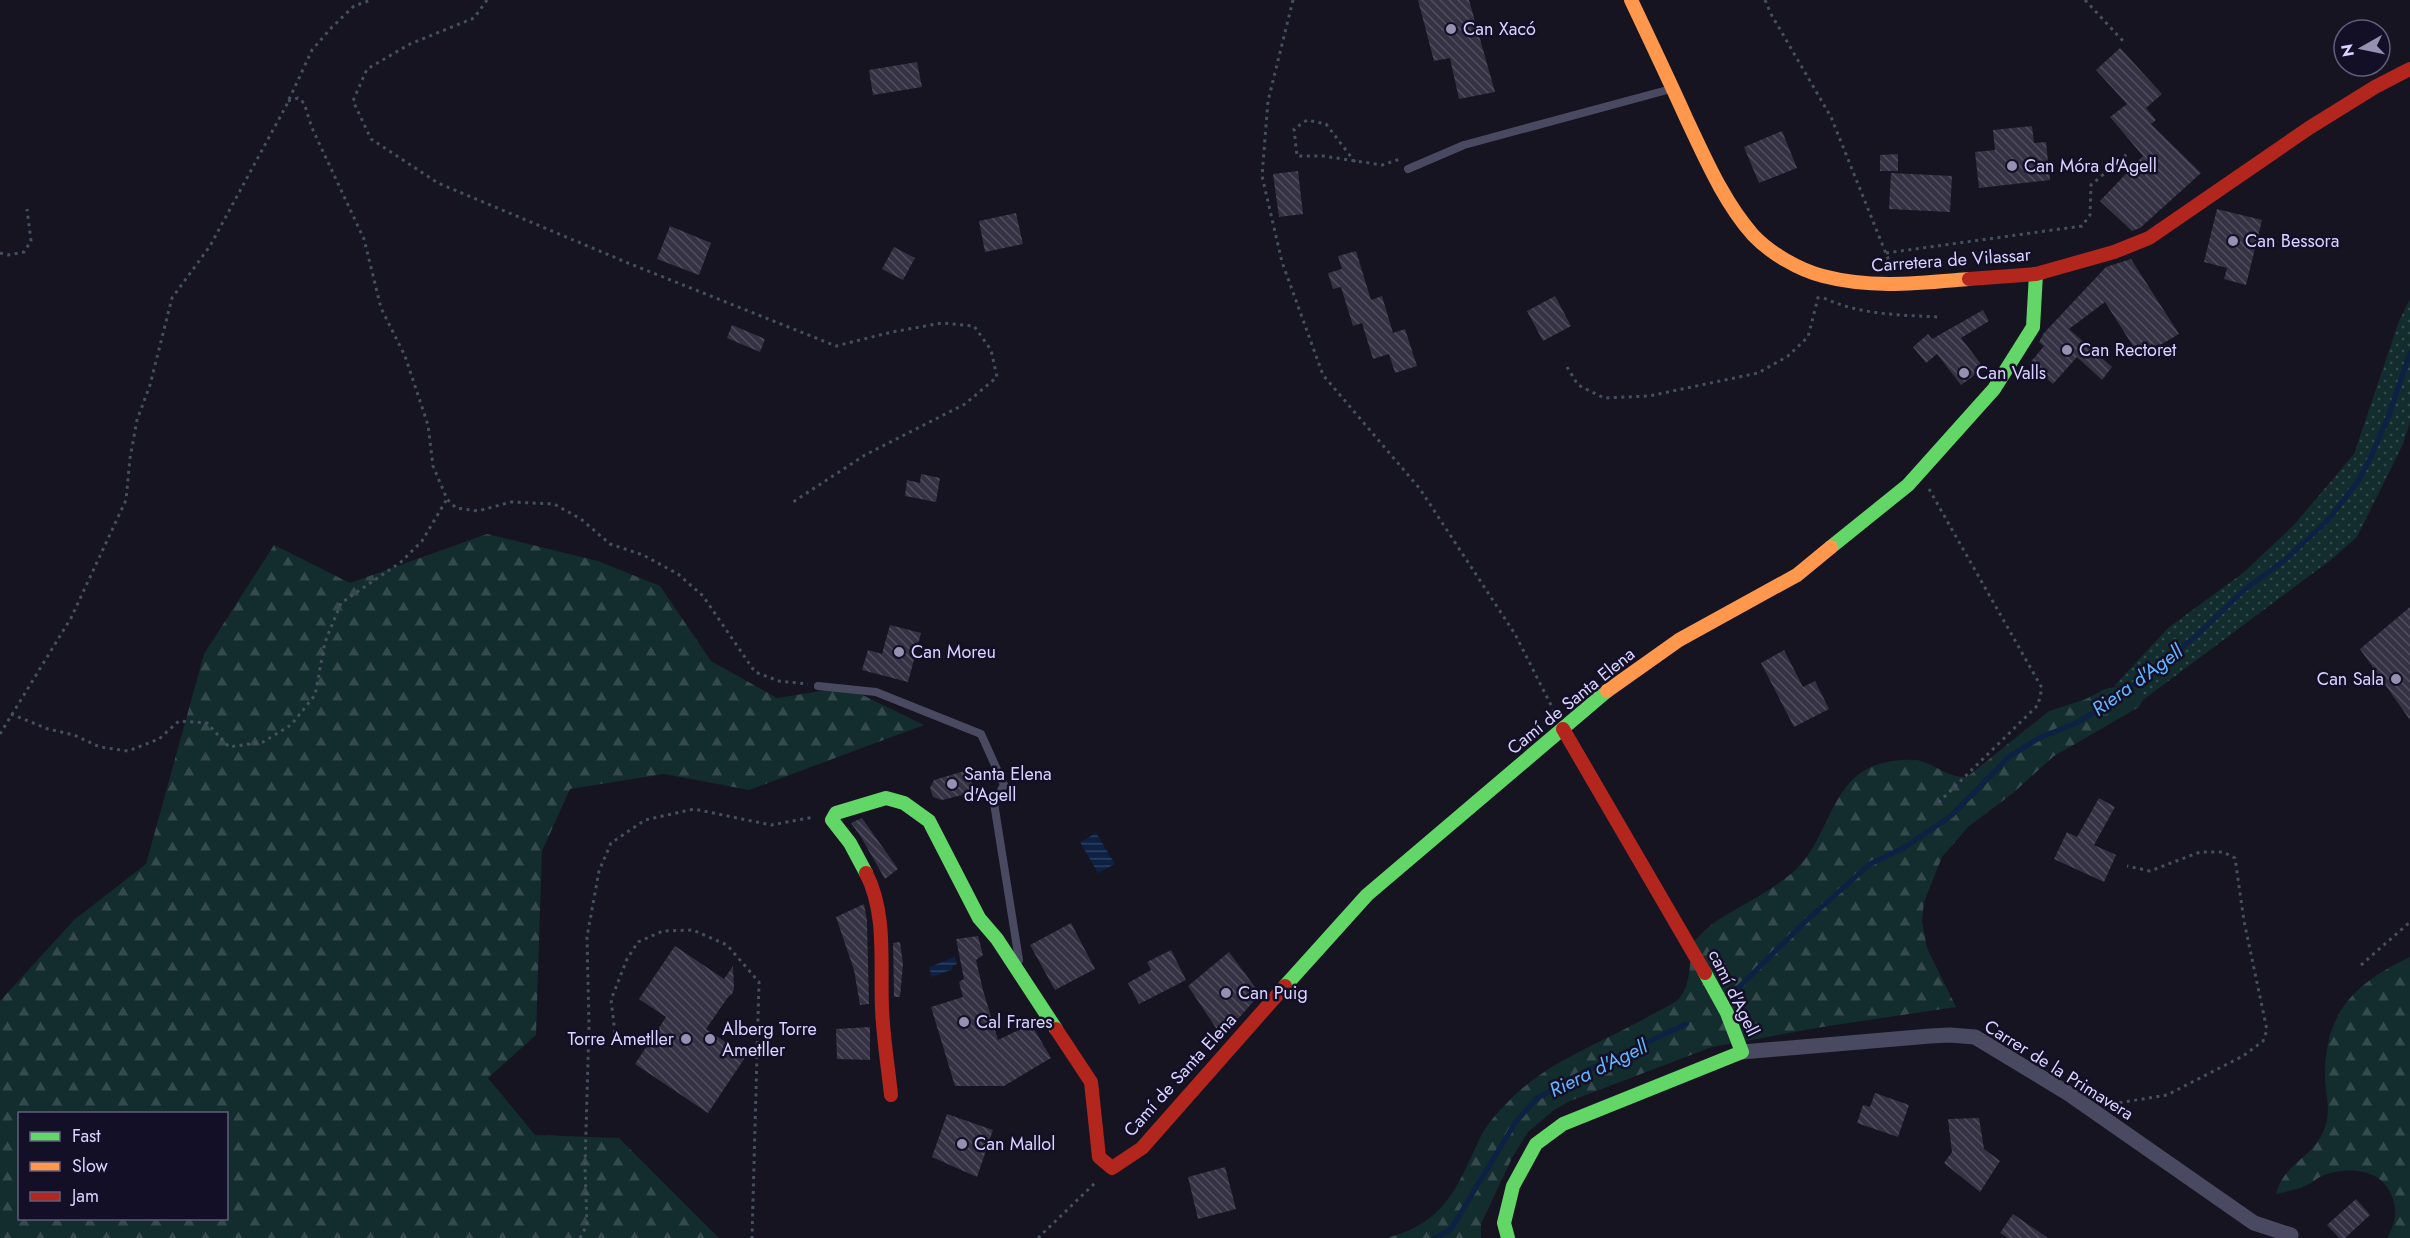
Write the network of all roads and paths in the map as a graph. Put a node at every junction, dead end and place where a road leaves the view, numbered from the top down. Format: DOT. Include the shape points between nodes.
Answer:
graph roads {
  1 [pos="371,0"];
  2 [pos="487,0"];
  3 [pos="1293,0"];
  4 [pos="1631,0"];
  5 [pos="1766,0"];
  6 [pos="2085,0"];
  7 [pos="2125,44"];
  8 [pos="2410,69"];
  9 [pos="1673,89"];
  10 [pos="288,101"];
  11 [pos="2128,153"];
  12 [pos="1409,156"];
  13 [pos="1354,162"];
  14 [pos="1408,169"];
  15 [pos="27,209"];
  16 [pos="0,253"];
  17 [pos="1886,253"];
  18 [pos="2036,274"];
  19 [pos="1899,285"];
  20 [pos="1940,317"];
  21 [pos="1567,367"];
  22 [pos="1920,471"];
  23 [pos="447,499"];
  24 [pos="793,502"];
  25 [pos="818,686"];
  26 [pos="11,714"];
  27 [pos="1563,729"];
  28 [pos="0,734"];
  29 [pos="1937,804"];
  30 [pos="836,813"];
  31 [pos="2127,866"];
  32 [pos="2410,922"];
  33 [pos="2361,965"];
  34 [pos="1024,979"];
  35 [pos="615,1033"];
  36 [pos="1743,1052"];
  37 [pos="891,1095"];
  38 [pos="2089,1108"];
  39 [pos="1112,1167"];
  40 [pos="2291,1235"];
  41 [pos="580,1238"];
  42 [pos="752,1238"];
  43 [pos="1038,1238"];
  44 [pos="1508,1238"];
  1 -- 10 [label="path" via="354,6 312,50"];
  2 -- 24 [label="path" via="474,18 411,44 366,69 353,101 371,139 438,183 836,346 942,323 974,326 991,350 997,377 965,404 864,455"];
  3 -- 27 [label="path" via="1268,100 1262,176 1281,262 1323,375 1420,489 1515,634"];
  4 -- 9 [label="street, Carretera de Vilassar"];
  5 -- 17 [label="path" via="1831,117"];
  6 -- 7 [label="path"];
  8 -- 18 [label="street, Carretera de Vilassar" via="2309,128 2149,237 2114,252"];
  9 -- 14 [label="lane" via="1464,145"];
  9 -- 19 [label="street, Carretera de Vilassar" via="1731,207 1755,237 1787,261 1821,276 1861,284"];
  10 -- 23 [label="path" via="298,98 304,103 364,239 381,308 405,356 428,425 434,466"];
  10 -- 26 [label="path" via="210,246 172,298 137,420 126,500 71,618"];
  11 -- 17 [label="path" via="2091,185 2090,215 2082,226"];
  12 -- 13 [label="path" via="1382,165"];
  13 -- 13 [label="path" via="1326,124 1307,120 1294,129 1297,156"];
  15 -- 16 [label="path" via="31,241 24,252"];
  17 -- 19 [label="path"];
  18 -- 19 [label="street, Carretera de Vilassar"];
  18 -- 22 [label="street, Camí de Santa Elena" via="2033,327 1994,389"];
  20 -- 21 [label="path" via="1844,308 1824,298 1820,290 1808,337 1788,356 1758,373 1649,396 1604,398 1578,385"];
  22 -- 27 [label="street, Camí de Santa Elena" via="1797,575 1679,640 1612,687"];
  22 -- 29 [label="path" via="2042,688 2038,705"];
  23 -- 25 [label="path" via="456,508 478,511 511,502 554,504 581,519 610,544 643,555 678,574 703,596 756,672 779,681"];
  23 -- 26 [label="path" via="422,541 401,562 341,603 326,642 315,695 291,725 263,742 229,747 207,723 179,721 159,739 128,751 100,747"];
  25 -- 34 [label="lane" via="876,692 981,734 1004,785 994,803"];
  26 -- 28 [label="path"];
  27 -- 36 [label="street, camí d'Agell" via="1682,932 1727,1013"];
  27 -- 39 [label="street, Camí de Santa Elena" via="1367,895 1142,1148"];
  30 -- 34 [label="street, Camí de Santa Elena" via="886,798 904,803 929,821 979,918"];
  30 -- 37 [label="street" via="832,820 850,843 874,889 880,920 882,1010"];
  30 -- 41 [label="path" via="771,825 694,809 645,820 611,843 599,871 587,937 587,1224"];
  31 -- 38 [label="path" via="2150,871 2200,852 2223,852 2235,858 2267,1030 2263,1041 2243,1056 2167,1095"];
  32 -- 33 [label="path"];
  34 -- 39 [label="street, Camí de Santa Elena" via="1091,1082 1099,1157"];
  35 -- 42 [label="path" via="611,1000 627,959 638,942 663,931 693,930 727,945 759,982"];
  36 -- 38 [label="street, Carrer de la Primavera" via="1929,1036 1975,1037"];
  36 -- 44 [label="street, camí d'Agell" via="1563,1124 1536,1144 1513,1186 1504,1223"];
  38 -- 40 [label="street, Carrer de la Primavera" via="2254,1223"];
  39 -- 43 [label="path"];
}
